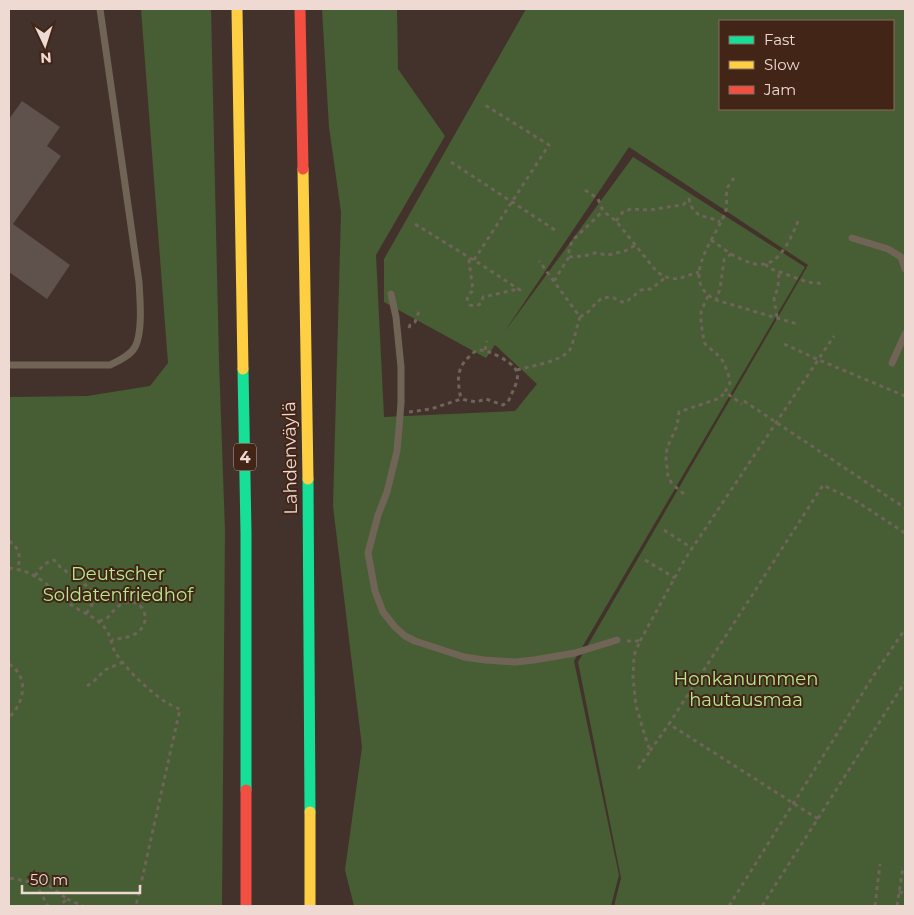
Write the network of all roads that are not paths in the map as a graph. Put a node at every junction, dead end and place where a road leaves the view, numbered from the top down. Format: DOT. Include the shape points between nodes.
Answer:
graph roads {
  1 [pos="100,9"];
  2 [pos="237,9"];
  3 [pos="300,9"];
  4 [pos="852,238"];
  5 [pos="905,269"];
  6 [pos="391,294"];
  7 [pos="905,334"];
  8 [pos="892,363"];
  9 [pos="9,365"];
  10 [pos="617,640"];
  11 [pos="246,906"];
  12 [pos="310,906"];
  1 -- 9 [label="lane" via="139,282 139,332 134,348 110,365"];
  2 -- 11 [label="highway, 4" via="246,533"];
  3 -- 12 [label="highway, Lahdenväylä" via="309,529"];
  4 -- 5 [label="lane" via="888,249 901,257"];
  6 -- 10 [label="lane" via="401,367 399,428 387,492 368,553 383,612 395,627 415,641 484,660 534,660 575,653"];
  7 -- 8 [label="lane"];
}
